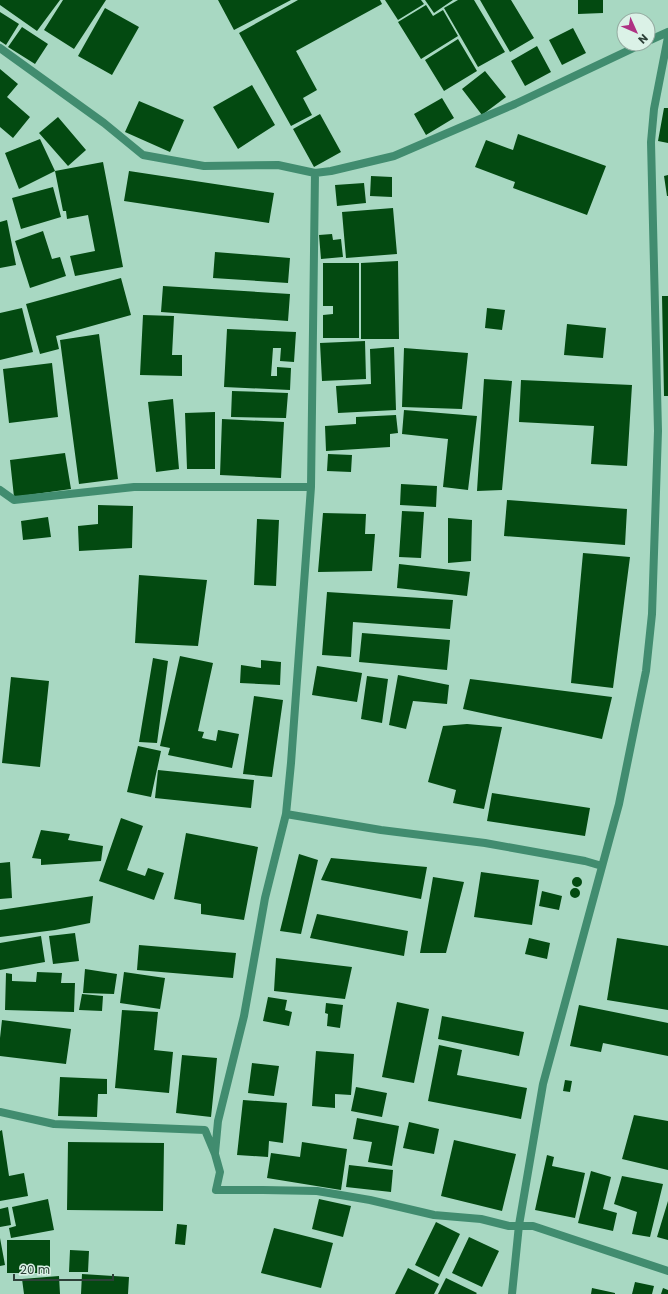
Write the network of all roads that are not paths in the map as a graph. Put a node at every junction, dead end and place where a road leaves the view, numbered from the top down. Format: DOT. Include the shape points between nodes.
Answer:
graph roads {
  1 [pos="668,32"];
  2 [pos="656,37"];
  3 [pos="668,38"];
  4 [pos="0,48"];
  5 [pos="625,52"];
  6 [pos="315,173"];
  7 [pos="311,487"];
  8 [pos="0,490"];
  9 [pos="286,814"];
  10 [pos="602,866"];
  11 [pos="0,1112"];
  12 [pos="215,1154"];
  13 [pos="520,1225"];
  14 [pos="668,1271"];
  15 [pos="512,1294"];
  1 -- 2 [label="street"];
  3 -- 10 [label="street" via="654,109 651,142 658,431 652,614 646,671 619,804"];
  4 -- 6 [label="street" via="104,123 143,155 204,166 278,165"];
  5 -- 6 [label="street" via="515,104 394,156"];
  6 -- 7 [label="street"];
  7 -- 8 [label="street" via="134,487 14,500"];
  7 -- 9 [label="street"];
  9 -- 10 [label="street" via="381,830 485,843"];
  9 -- 12 [label="street" via="264,898 244,1016 218,1121"];
  10 -- 13 [label="street" via="543,1084"];
  11 -- 12 [label="street" via="54,1124 205,1130"];
  12 -- 13 [label="street" via="220,1172 216,1190 316,1191 434,1215 481,1219 509,1226"];
  13 -- 14 [label="street" via="533,1226"];
  13 -- 15 [label="street"];
}
